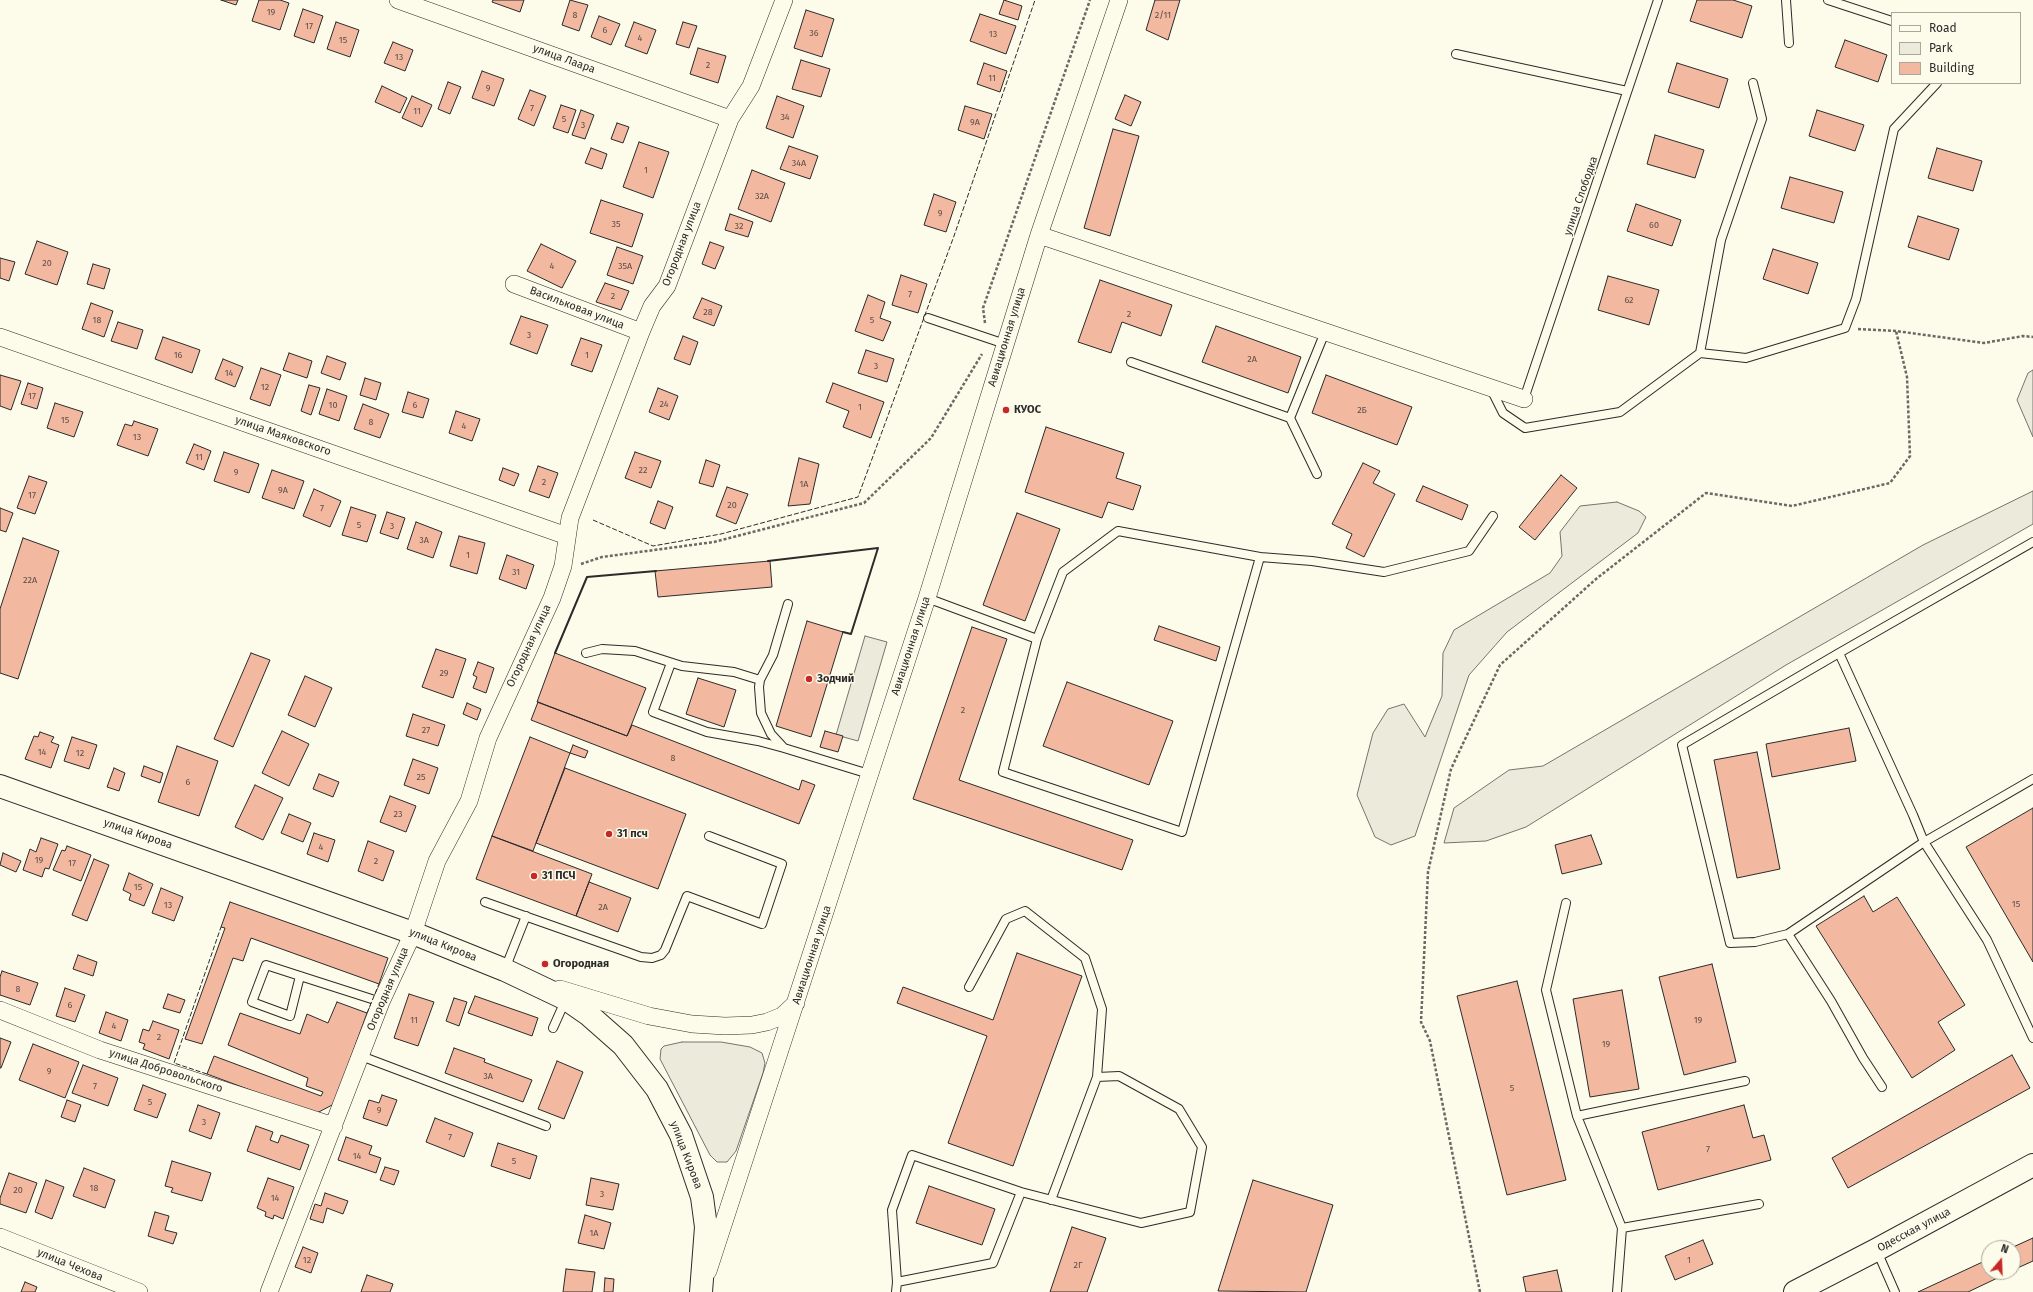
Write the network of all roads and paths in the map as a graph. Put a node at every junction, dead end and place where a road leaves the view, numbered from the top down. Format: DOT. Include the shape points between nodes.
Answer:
graph roads {
  1 [pos="398,0"];
  2 [pos="784,0"];
  3 [pos="1090,0"];
  4 [pos="1119,0"];
  5 [pos="1658,0"];
  6 [pos="1786,0"];
  7 [pos="1828,0"];
  8 [pos="1891,21"];
  9 [pos="1789,43"];
  10 [pos="1456,54"];
  11 [pos="1753,84"];
  12 [pos="1936,84"];
  13 [pos="1627,91"];
  14 [pos="730,119"];
  15 [pos="1039,235"];
  16 [pos="514,284"];
  17 [pos="928,318"];
  18 [pos="1845,328"];
  19 [pos="1896,331"];
  20 [pos="641,332"];
  21 [pos="1325,332"];
  22 [pos="0,337"];
  23 [pos="2033,337"];
  24 [pos="998,342"];
  25 [pos="1700,353"];
  26 [pos="1131,362"];
  27 [pos="1491,388"];
  28 [pos="1524,399"];
  29 [pos="1290,418"];
  30 [pos="1317,474"];
  31 [pos="1493,516"];
  32 [pos="567,536"];
  33 [pos="2033,542"];
  34 [pos="1260,557"];
  35 [pos="559,578"];
  36 [pos="927,598"];
  37 [pos="788,604"];
  38 [pos="1037,639"];
  39 [pos="586,653"];
  40 [pos="1839,653"];
  41 [pos="671,663"];
  42 [pos="760,680"];
  43 [pos="784,748"];
  44 [pos="870,774"];
  45 [pos="2033,779"];
  46 [pos="0,786"];
  47 [pos="709,836"];
  48 [pos="1924,842"];
  49 [pos="485,902"];
  50 [pos="1566,902"];
  51 [pos="526,916"];
  52 [pos="413,933"];
  53 [pos="1788,934"];
  54 [pos="505,970"];
  55 [pos="300,976"];
  56 [pos="968,987"];
  57 [pos="566,998"];
  58 [pos="381,1002"];
  59 [pos="796,1003"];
  60 [pos="0,1010"];
  61 [pos="553,1028"];
  62 [pos="2033,1038"];
  63 [pos="361,1056"];
  64 [pos="1097,1077"];
  65 [pos="1745,1081"];
  66 [pos="1882,1087"];
  67 [pos="1577,1116"];
  68 [pos="334,1126"];
  69 [pos="546,1126"];
  70 [pos="2033,1165"];
  71 [pos="1021,1192"];
  72 [pos="1051,1200"];
  73 [pos="1759,1204"];
  74 [pos="1622,1228"];
  75 [pos="0,1237"];
  76 [pos="1876,1250"];
  77 [pos="897,1282"];
  78 [pos="702,1289"];
  79 [pos="139,1292"];
  80 [pos="269,1292"];
  81 [pos="896,1292"];
  82 [pos="1480,1292"];
  83 [pos="1617,1292"];
  84 [pos="1795,1292"];
  85 [pos="1895,1292"];
  1 -- 14 [label="street, улица Лаара"];
  2 -- 14 [label="street, Огородная улица" via="751,86"];
  3 -- 24 [label="path" via="983,308 983,318"];
  4 -- 15 [label="street, Авиационная улица"];
  5 -- 13 [label="lane, улица Слободка"];
  6 -- 9 [label="lane"];
  7 -- 8 [label="lane"];
  10 -- 13 [label="lane"];
  11 -- 25 [label="lane" via="1762,118 1721,240"];
  12 -- 18 [label="lane" via="1894,129 1856,299"];
  13 -- 28 [label="lane, улица Слободка"];
  14 -- 20 [label="street, Огородная улица" via="667,286 652,306"];
  15 -- 21 [label="street"];
  15 -- 24 [label="street, Авиационная улица"];
  16 -- 20 [label="street, Васильковая улица"];
  17 -- 24 [label="lane"];
  18 -- 19 [label="path"];
  18 -- 25 [label="lane" via="1746,358"];
  19 -- 23 [label="path" via="1984,343 2023,336"];
  19 -- 82 [label="path" via="1907,377 1910,456 1890,483 1792,506 1706,493 1596,579 1500,665 1451,769 1428,872 1421,1022 1430,1041"];
  20 -- 32 [label="street, Огородная улица" via="570,518"];
  21 -- 27 [label="street"];
  21 -- 29 [label="lane"];
  22 -- 32 [label="street, улица Маяковского"];
  24 -- 35 [label="path" via="931,438 864,503 714,542 602,557 576,565"];
  24 -- 36 [label="street, Авиационная улица"];
  25 -- 27 [label="lane" via="1620,412 1606,415 1525,428 1503,413"];
  26 -- 29 [label="lane"];
  27 -- 28 [label="street"];
  29 -- 30 [label="lane"];
  31 -- 34 [label="lane" via="1469,551 1384,572 1312,561"];
  32 -- 35 [label="street, Огородная улица"];
  33 -- 40 [label="lane"];
  34 -- 38 [label="lane" via="1118,531 1063,572"];
  34 -- 38 [label="lane" via="1182,832 1003,772"];
  35 -- 52 [label="street, Огородная улица" via="488,738 469,801 437,861"];
  36 -- 38 [label="lane"];
  36 -- 44 [label="street, Авиационная улица"];
  37 -- 42 [label="lane" via="773,655"];
  39 -- 41 [label="lane" via="602,649 635,651"];
  40 -- 48 [label="lane"];
  40 -- 53 [label="lane" via="1682,745 1730,942 1755,942"];
  41 -- 42 [label="lane" via="734,672"];
  41 -- 43 [label="lane" via="653,712 707,732"];
  42 -- 43 [label="lane" via="761,713 771,734"];
  43 -- 44 [label="lane"];
  44 -- 59 [label="street, Авиационная улица"];
  45 -- 48 [label="lane"];
  46 -- 52 [label="main road, улица Кирова"];
  47 -- 51 [label="lane" via="782,864 762,924 686,896 665,950 661,955 652,958"];
  48 -- 53 [label="lane"];
  48 -- 62 [label="lane" via="1987,940"];
  49 -- 51 [label="lane"];
  50 -- 67 [label="lane" via="1546,990"];
  51 -- 54 [label="lane"];
  52 -- 54 [label="main road, улица Кирова"];
  52 -- 58 [label="street, Огородная улица"];
  53 -- 66 [label="lane" via="1831,1000"];
  54 -- 57 [label="main road, улица Кирова"];
  54 -- 59 [label="street" via="612,1006 692,1024 725,1026 767,1022 782,1016"];
  55 -- 55 [label="lane" via="266,965 252,1002 290,1016"];
  55 -- 58 [label="lane"];
  56 -- 64 [label="lane" via="1006,918 1025,911 1085,958 1102,1010"];
  57 -- 61 [label="lane"];
  57 -- 78 [label="main road, улица Кирова" via="623,1045 657,1089 681,1135 702,1197 706,1227"];
  58 -- 63 [label="street, Огородная улица"];
  59 -- 78 [label="street, Авиационная улица"];
  60 -- 68 [label="street, улица Добровольского" via="100,1050"];
  63 -- 68 [label="street, Огородная улица"];
  63 -- 69 [label="lane"];
  64 -- 72 [label="lane"];
  64 -- 72 [label="lane" via="1119,1076 1178,1109 1202,1147 1190,1212 1141,1223"];
  65 -- 67 [label="lane"];
  67 -- 74 [label="lane"];
  68 -- 80 [label="street, Огородная улица"];
  70 -- 76 [label="main road, Одесская улица"];
  71 -- 72 [label="lane"];
  71 -- 77 [label="lane" via="993,1263"];
  71 -- 77 [label="lane" via="912,1155 892,1210"];
  73 -- 74 [label="lane"];
  74 -- 83 [label="lane"];
  75 -- 79 [label="street, улица Чехова"];
  76 -- 84 [label="main road, Одесская улица"];
  76 -- 85 [label="lane"];
  77 -- 81 [label="lane"];
}
